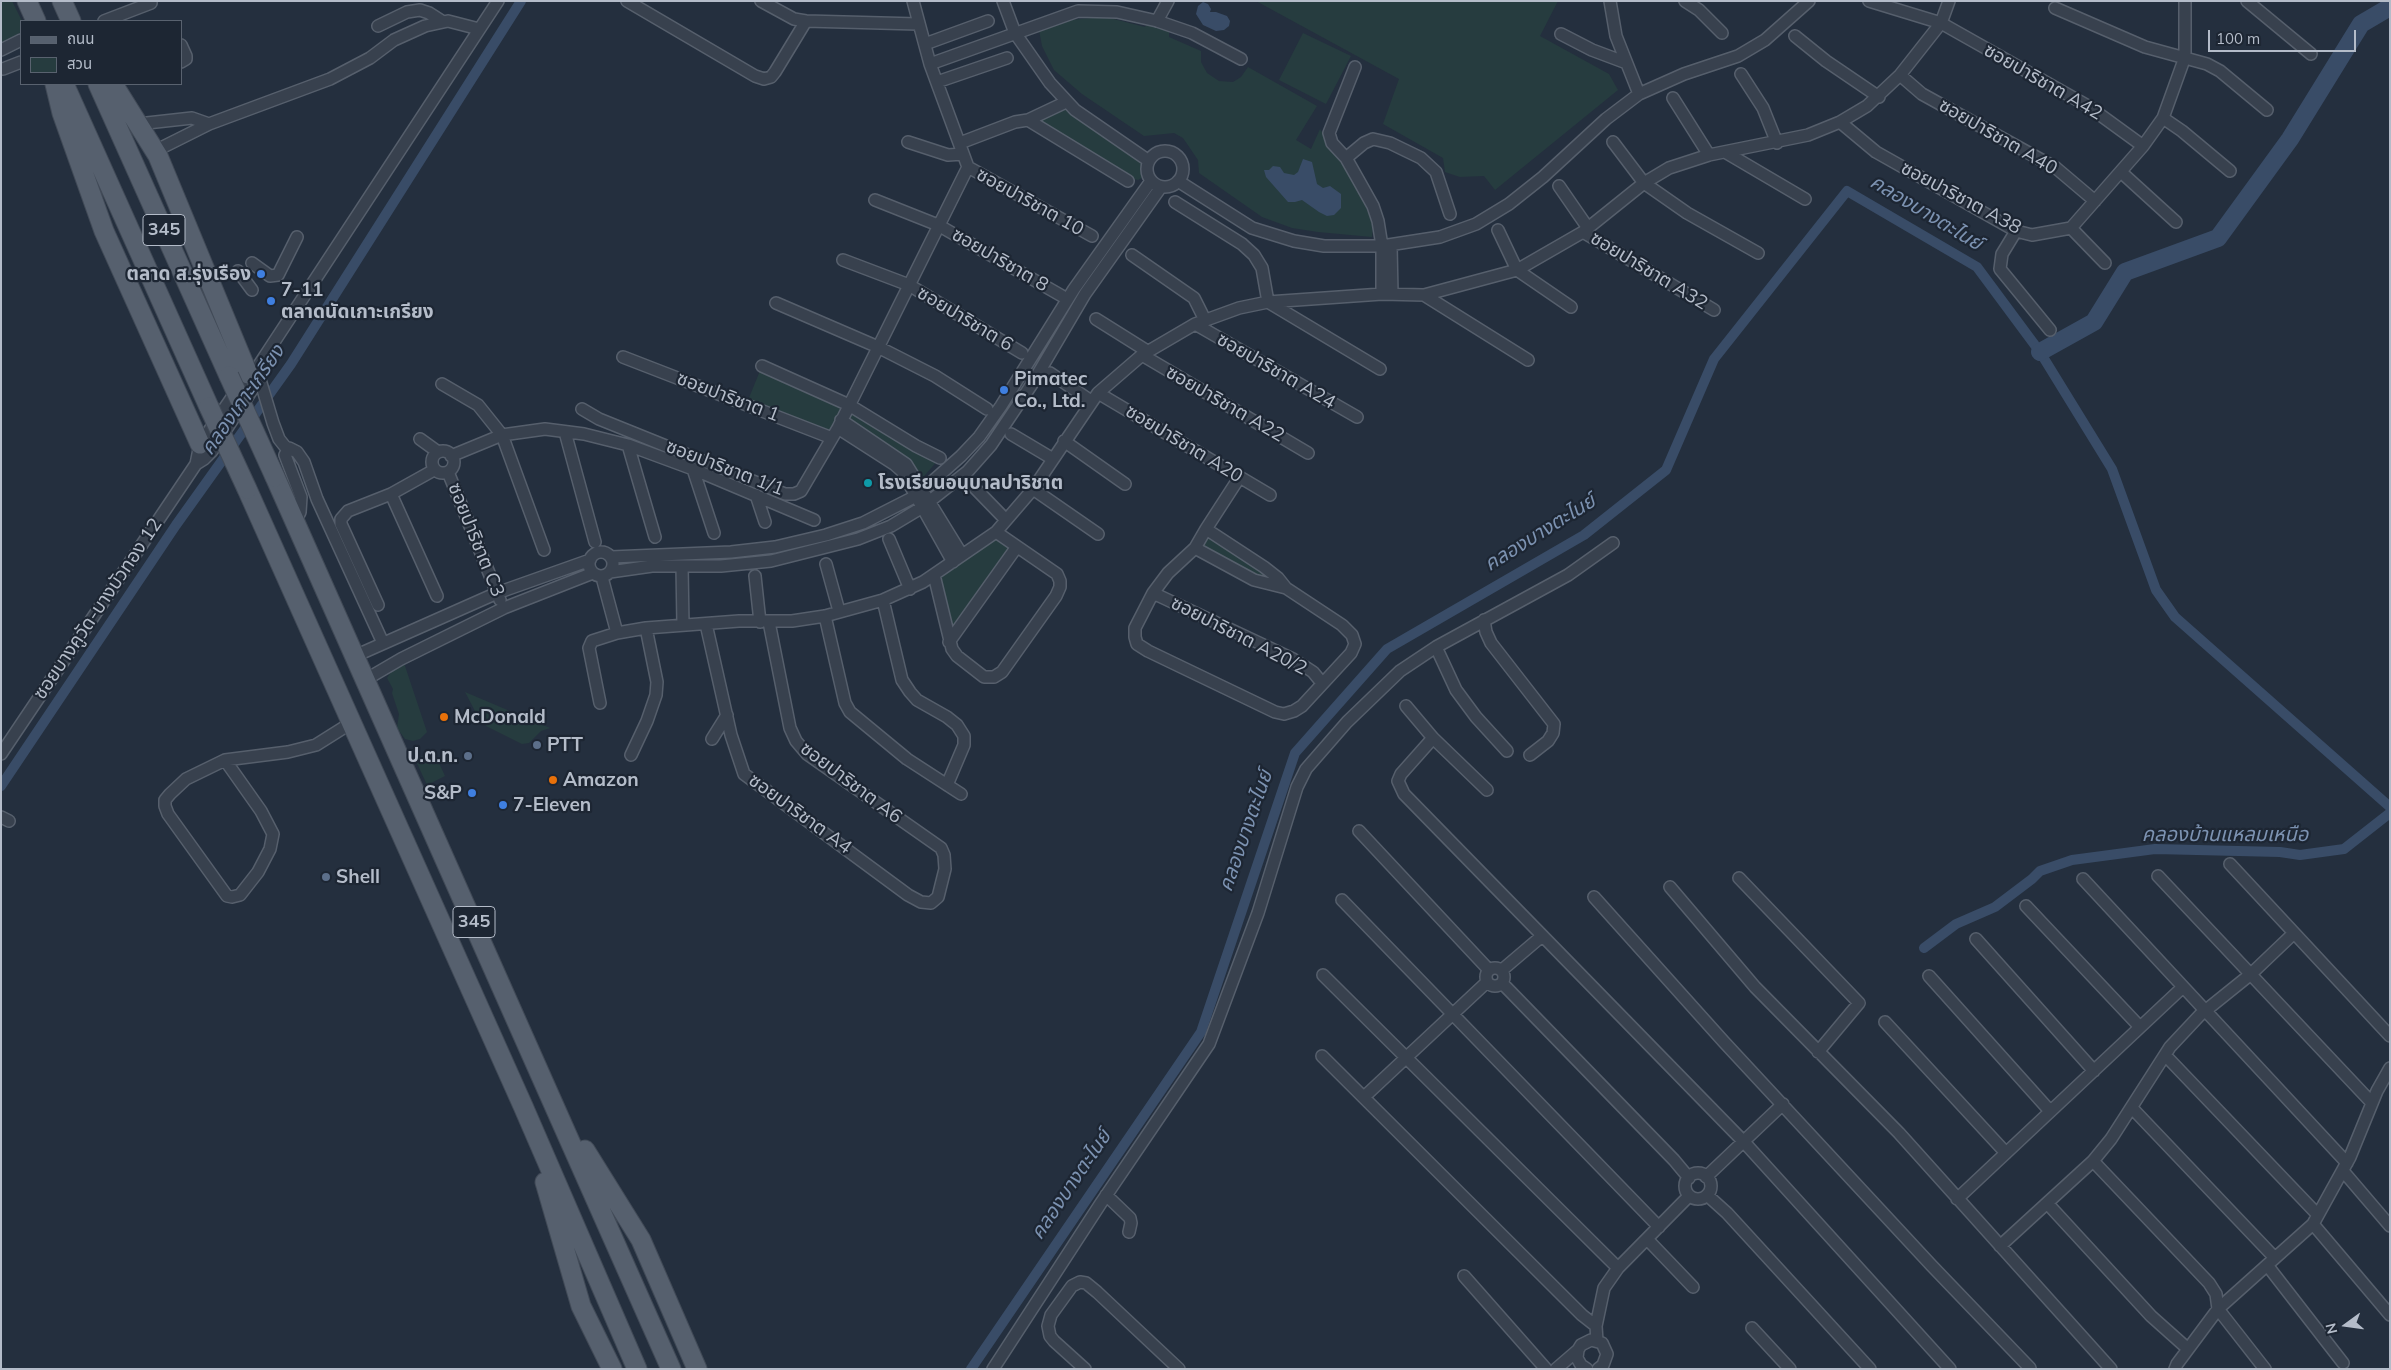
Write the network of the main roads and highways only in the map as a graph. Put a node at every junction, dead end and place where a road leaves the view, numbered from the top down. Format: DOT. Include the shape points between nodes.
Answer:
graph roads {
  1 [pos="27,1"];
  2 [pos="36,20"];
  3 [pos="55,85"];
  4 [pos="63,85"];
  5 [pos="98,85"];
  6 [pos="114,85"];
  7 [pos="167,175"];
  8 [pos="146,188"];
  9 [pos="126,222"];
  10 [pos="104,231"];
  11 [pos="253,371"];
  12 [pos="200,444"];
  13 [pos="549,1091"];
  14 [pos="523,1106"];
  15 [pos="652,1268"];
  16 [pos="631,1278"];
  17 [pos="615,1319"];
  18 [pos="594,1331"];
  19 [pos="612,1369"];
  20 [pos="637,1369"];
  21 [pos="670,1369"];
  22 [pos="697,1369"];
  1 -- 2 [label="main road"];
  3 -- 10 [label="main road"];
  4 -- 9 [label="main road, 345"];
  5 -- 8 [label="main road, 345"];
  6 -- 7 [label="main road"];
  7 -- 8 [label="main road"];
  7 -- 11 [label="main road"];
  8 -- 13 [label="main road, 345, bridge"];
  9 -- 10 [label="main road"];
  9 -- 14 [label="main road, 345, bridge"];
  10 -- 12 [label="main road"];
  13 -- 15 [label="main road" via="641,1240"];
  13 -- 16 [label="main road, 345"];
  14 -- 17 [label="main road, 345"];
  14 -- 18 [label="main road" via="581,1306"];
  15 -- 16 [label="main road" via="640,1250 630,1250 627,1259"];
  15 -- 22 [label="main road"];
  16 -- 21 [label="main road, 345"];
  17 -- 18 [label="main road" via="606,1305 594,1305 588,1313"];
  17 -- 20 [label="main road, 345"];
  18 -- 19 [label="main road"];
}
